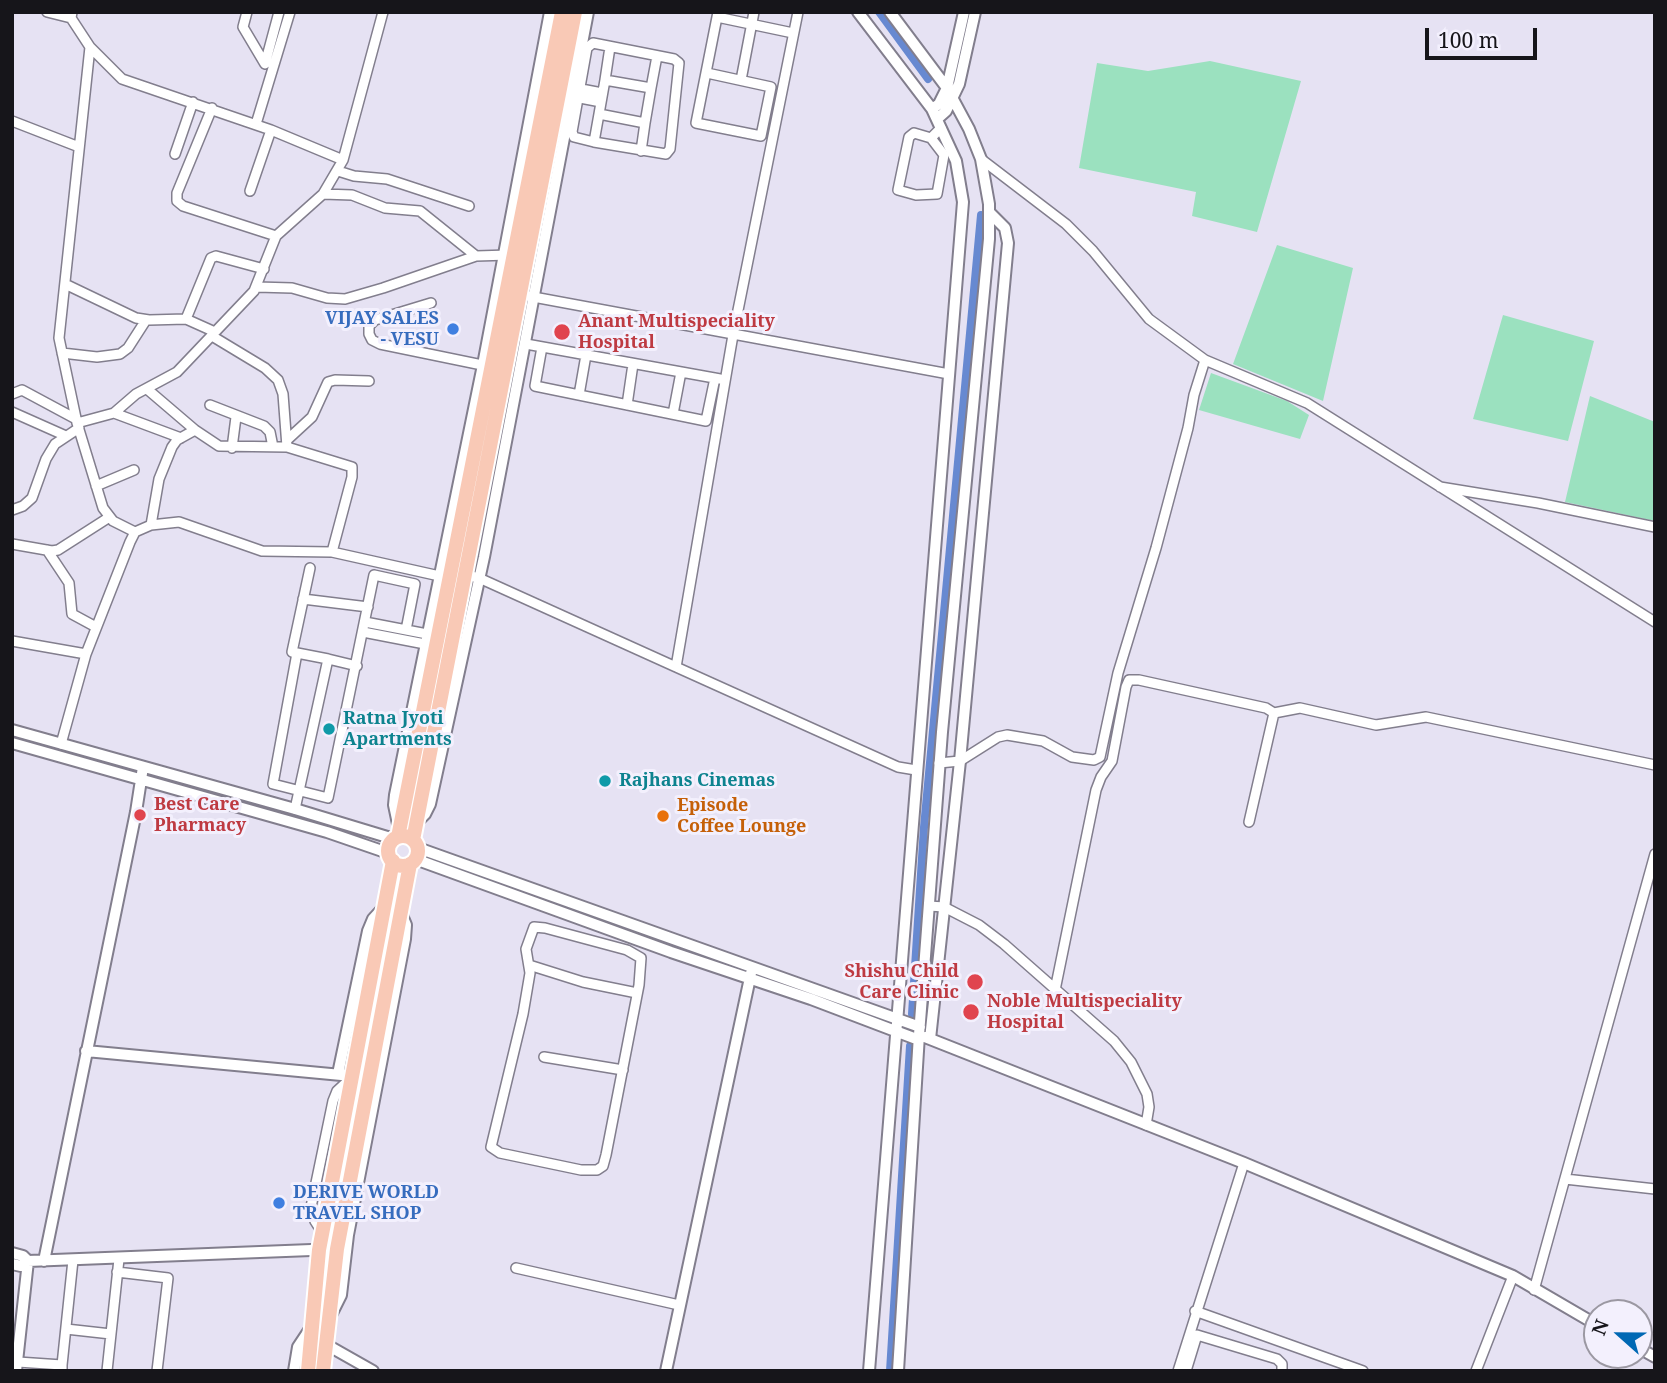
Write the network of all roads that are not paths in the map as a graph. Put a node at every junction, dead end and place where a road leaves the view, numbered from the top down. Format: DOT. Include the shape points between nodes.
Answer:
graph roads {
  1 [pos="47,12"];
  2 [pos="247,12"];
  3 [pos="279,12"];
  4 [pos="290,12"];
  5 [pos="383,12"];
  6 [pos="550,12"];
  7 [pos="562,12"];
  8 [pos="575,12"];
  9 [pos="588,12"];
  10 [pos="757,12"];
  11 [pos="797,12"];
  12 [pos="858,12"];
  13 [pos="890,12"];
  14 [pos="964,12"];
  15 [pos="975,12"];
  16 [pos="72,15"];
  17 [pos="718,15"];
  18 [pos="755,25"];
  19 [pos="793,33"];
  20 [pos="90,47"];
  21 [pos="610,47"];
  22 [pos="657,56"];
  23 [pos="707,73"];
  24 [pos="605,79"];
  25 [pos="741,80"];
  26 [pos="651,88"];
  27 [pos="947,88"];
  28 [pos="577,93"];
  29 [pos="602,98"];
  30 [pos="953,100"];
  31 [pos="193,102"];
  32 [pos="212,108"];
  33 [pos="599,114"];
  34 [pos="937,119"];
  35 [pos="12,121"];
  36 [pos="645,123"];
  37 [pos="256,124"];
  38 [pos="271,130"];
  39 [pos="931,138"];
  40 [pos="594,142"];
  41 [pos="79,147"];
  42 [pos="641,151"];
  43 [pos="175,154"];
  44 [pos="981,159"];
  45 [pos="343,160"];
  46 [pos="338,171"];
  47 [pos="250,191"];
  48 [pos="323,194"];
  49 [pos="469,205"];
  50 [pos="989,212"];
  51 [pos="276,236"];
  52 [pos="509,255"];
  53 [pos="476,257"];
  54 [pos="264,269"];
  55 [pos="65,284"];
  56 [pos="257,287"];
  57 [pos="521,295"];
  58 [pos="431,303"];
  59 [pos="186,319"];
  60 [pos="146,320"];
  61 [pos="213,334"];
  62 [pos="733,335"];
  63 [pos="526,344"];
  64 [pos="542,347"];
  65 [pos="62,353"];
  66 [pos="586,355"];
  67 [pos="1205,360"];
  68 [pos="633,363"];
  69 [pos="488,366"];
  70 [pos="681,372"];
  71 [pos="949,374"];
  72 [pos="715,378"];
  73 [pos="369,380"];
  74 [pos="725,380"];
  75 [pos="146,389"];
  76 [pos="12,394"];
  77 [pos="579,395"];
  78 [pos="210,405"];
  79 [pos="627,405"];
  80 [pos="12,412"];
  81 [pos="114,413"];
  82 [pos="674,414"];
  83 [pos="236,417"];
  84 [pos="77,423"];
  85 [pos="195,430"];
  86 [pos="66,436"];
  87 [pos="180,438"];
  88 [pos="287,444"];
  89 [pos="273,447"];
  90 [pos="232,448"];
  91 [pos="134,470"];
  92 [pos="96,486"];
  93 [pos="1436,486"];
  94 [pos="12,510"];
  95 [pos="108,518"];
  96 [pos="151,525"];
  97 [pos="1655,527"];
  98 [pos="135,532"];
  99 [pos="12,544"];
  100 [pos="47,550"];
  101 [pos="332,552"];
  102 [pos="310,568"];
  103 [pos="446,575"];
  104 [pos="473,576"];
  105 [pos="303,599"];
  106 [pos="368,607"];
  107 [pos="1655,622"];
  108 [pos="96,627"];
  109 [pos="364,627"];
  110 [pos="406,630"];
  111 [pos="426,639"];
  112 [pos="12,640"];
  113 [pos="297,653"];
  114 [pos="86,654"];
  115 [pos="328,659"];
  116 [pos="356,666"];
  117 [pos="676,667"];
  118 [pos="1274,713"];
  119 [pos="12,730"];
  120 [pos="12,743"];
  121 [pos="61,744"];
  122 [pos="960,761"];
  123 [pos="939,763"];
  124 [pos="1655,765"];
  125 [pos="143,766"];
  126 [pos="916,771"];
  127 [pos="140,780"];
  128 [pos="300,792"];
  129 [pos="295,809"];
  130 [pos="1249,822"];
  131 [pos="403,848"];
  132 [pos="1655,855"];
  133 [pos="929,906"];
  134 [pos="944,907"];
  135 [pos="401,912"];
  136 [pos="587,922"];
  137 [pos="601,927"];
  138 [pos="581,939"];
  139 [pos="597,943"];
  140 [pos="529,965"];
  141 [pos="753,967"];
  142 [pos="750,979"];
  143 [pos="1055,989"];
  144 [pos="637,993"];
  145 [pos="897,1026"];
  146 [pos="922,1035"];
  147 [pos="86,1051"];
  148 [pos="544,1057"];
  149 [pos="623,1070"];
  150 [pos="347,1076"];
  151 [pos="1146,1125"];
  152 [pos="1244,1163"];
  153 [pos="1565,1180"];
  154 [pos="1655,1189"];
  155 [pos="337,1249"];
  156 [pos="320,1250"];
  157 [pos="12,1253"];
  158 [pos="119,1259"];
  159 [pos="73,1260"];
  160 [pos="28,1261"];
  161 [pos="44,1261"];
  162 [pos="12,1264"];
  163 [pos="516,1268"];
  164 [pos="117,1272"];
  165 [pos="1513,1276"];
  166 [pos="1534,1290"];
  167 [pos="679,1305"];
  168 [pos="1195,1311"];
  169 [pos="329,1317"];
  170 [pos="1583,1317"];
  171 [pos="66,1329"];
  172 [pos="1245,1329"];
  173 [pos="111,1334"];
  174 [pos="317,1336"];
  175 [pos="1239,1347"];
  176 [pos="17,1366"];
  177 [pos="62,1368"];
  178 [pos="1181,1370"];
  179 [pos="107,1371"];
  180 [pos="158,1371"];
  181 [pos="294,1371"];
  182 [pos="308,1371"];
  183 [pos="323,1371"];
  184 [pos="373,1371"];
  185 [pos="666,1371"];
  186 [pos="870,1371"];
  187 [pos="898,1371"];
  188 [pos="1282,1371"];
  189 [pos="1363,1371"];
  190 [pos="1476,1371"];
  1 -- 16 [label="street"];
  2 -- 3 [label="street" via="243,27 265,64"];
  4 -- 37 [label="street"];
  5 -- 45 [label="street"];
  6 -- 52 [label="street"];
  7 -- 52 [label="main road"];
  8 -- 57 [label="main road"];
  9 -- 28 [label="street"];
  10 -- 18 [label="street"];
  11 -- 19 [label="street"];
  12 -- 34 [label="street"];
  13 -- 27 [label="street"];
  14 -- 27 [label="street"];
  15 -- 30 [label="street"];
  16 -- 20 [label="street"];
  17 -- 18 [label="street"];
  17 -- 23 [label="street"];
  18 -- 19 [label="street"];
  18 -- 25 [label="street"];
  19 -- 62 [label="street"];
  20 -- 31 [label="street" via="122,79"];
  20 -- 41 [label="street"];
  21 -- 22 [label="street"];
  21 -- 24 [label="street"];
  21 -- 28 [label="street" via="593,43 587,48"];
  22 -- 26 [label="street"];
  22 -- 42 [label="street" via="674,59 680,69 670,149 661,155"];
  23 -- 25 [label="street"];
  23 -- 25 [label="street" via="696,123 761,136 771,87"];
  24 -- 26 [label="street"];
  24 -- 29 [label="street"];
  26 -- 36 [label="street"];
  27 -- 30 [label="street"];
  27 -- 34 [label="street"];
  28 -- 29 [label="street"];
  28 -- 40 [label="street" via="572,132 574,137"];
  28 -- 57 [label="street"];
  29 -- 33 [label="street"];
  30 -- 34 [label="street"];
  30 -- 44 [label="street"];
  31 -- 32 [label="street"];
  31 -- 43 [label="street"];
  32 -- 37 [label="street"];
  32 -- 51 [label="street" via="177,201"];
  33 -- 36 [label="street"];
  33 -- 40 [label="street"];
  34 -- 39 [label="street"];
  34 -- 71 [label="street" via="956,161 963,202"];
  35 -- 41 [label="street"];
  36 -- 42 [label="street"];
  37 -- 38 [label="street"];
  38 -- 45 [label="street"];
  38 -- 47 [label="street"];
  39 -- 39 [label="street" via="914,133 909,137 898,190 937,194 944,155"];
  40 -- 42 [label="street"];
  41 -- 55 [label="street"];
  44 -- 50 [label="street"];
  44 -- 67 [label="street" via="1066,225 1149,319"];
  45 -- 46 [label="street"];
  46 -- 48 [label="street"];
  46 -- 49 [label="street" via="387,179"];
  48 -- 51 [label="street"];
  48 -- 53 [label="street" via="352,195 385,208 420,211"];
  50 -- 122 [label="street" via="1005,228 1008,243"];
  50 -- 123 [label="street"];
  51 -- 54 [label="street"];
  52 -- 53 [label="street"];
  52 -- 57 [label="main road"];
  52 -- 69 [label="street"];
  53 -- 56 [label="street" via="345,299 292,288"];
  54 -- 56 [label="street"];
  54 -- 59 [label="street" via="211,258"];
  55 -- 60 [label="street"];
  55 -- 65 [label="street" via="58,327"];
  56 -- 61 [label="street"];
  57 -- 62 [label="street"];
  57 -- 63 [label="street"];
  57 -- 69 [label="main road"];
  57 -- 104 [label="main road"];
  58 -- 69 [label="street" via="375,320 369,326 372,340"];
  59 -- 60 [label="street"];
  59 -- 61 [label="street"];
  60 -- 65 [label="street" via="120,354"];
  61 -- 75 [label="street" via="177,372"];
  61 -- 88 [label="street" via="278,380"];
  62 -- 71 [label="street"];
  62 -- 74 [label="street"];
  63 -- 64 [label="street"];
  63 -- 104 [label="street"];
  64 -- 66 [label="street"];
  64 -- 77 [label="street" via="535,386"];
  65 -- 84 [label="street"];
  66 -- 68 [label="street"];
  66 -- 77 [label="street"];
  67 -- 93 [label="street" via="1300,399"];
  67 -- 122 [label="street" via="1118,673 1100,757 1068,757 1043,741 1007,735"];
  68 -- 70 [label="street"];
  68 -- 79 [label="street"];
  69 -- 103 [label="main road"];
  70 -- 72 [label="street"];
  70 -- 82 [label="street"];
  71 -- 126 [label="street"];
  72 -- 74 [label="street"];
  72 -- 82 [label="street" via="706,421"];
  73 -- 88 [label="street" via="328,382 312,417"];
  74 -- 117 [label="street"];
  75 -- 81 [label="street"];
  75 -- 85 [label="street"];
  76 -- 84 [label="street" via="29,393"];
  77 -- 79 [label="street"];
  78 -- 83 [label="street"];
  79 -- 82 [label="street"];
  80 -- 86 [label="street"];
  81 -- 84 [label="street"];
  81 -- 87 [label="street"];
  83 -- 89 [label="street" via="268,429"];
  83 -- 90 [label="street"];
  84 -- 86 [label="street"];
  84 -- 92 [label="street"];
  85 -- 87 [label="street"];
  85 -- 90 [label="street" via="219,446"];
  86 -- 94 [label="street" via="49,452 30,502"];
  87 -- 96 [label="street" via="159,479"];
  88 -- 89 [label="street"];
  88 -- 101 [label="street" via="352,467"];
  89 -- 90 [label="street"];
  91 -- 92 [label="street"];
  92 -- 95 [label="street"];
  93 -- 97 [label="street"];
  93 -- 107 [label="street"];
  95 -- 98 [label="street"];
  95 -- 100 [label="street" via="63,547"];
  96 -- 98 [label="street"];
  96 -- 101 [label="street" via="186,523 262,551"];
  98 -- 108 [label="street"];
  99 -- 100 [label="street"];
  100 -- 108 [label="street" via="68,583 72,614"];
  101 -- 103 [label="street"];
  102 -- 105 [label="street"];
  103 -- 104 [label="street"];
  103 -- 111 [label="street"];
  103 -- 131 [label="main road"];
  104 -- 117 [label="street"];
  104 -- 131 [label="main road" via="416,822"];
  105 -- 106 [label="street"];
  105 -- 113 [label="street" via="292,652"];
  106 -- 109 [label="street"];
  106 -- 110 [label="street" via="374,575 415,584"];
  108 -- 114 [label="street"];
  109 -- 110 [label="street"];
  109 -- 111 [label="street"];
  109 -- 116 [label="street"];
  110 -- 111 [label="street"];
  111 -- 131 [label="street" via="394,800"];
  112 -- 114 [label="street"];
  113 -- 115 [label="street"];
  113 -- 128 [label="street" via="273,784"];
  114 -- 121 [label="street"];
  115 -- 116 [label="street"];
  115 -- 128 [label="street"];
  116 -- 128 [label="street" via="328,799"];
  117 -- 126 [label="street"];
  118 -- 124 [label="street" via="1300,708 1376,725 1426,716"];
  118 -- 130 [label="street"];
  118 -- 143 [label="street" via="1129,680 1112,761 1096,790"];
  119 -- 121 [label="street"];
  120 -- 127 [label="street"];
  121 -- 125 [label="street"];
  122 -- 123 [label="street"];
  122 -- 134 [label="street"];
  123 -- 133 [label="street"];
  125 -- 127 [label="street"];
  125 -- 129 [label="street"];
  126 -- 145 [label="street"];
  127 -- 131 [label="street" via="327,832"];
  127 -- 147 [label="street"];
  128 -- 129 [label="street"];
  129 -- 131 [label="street"];
  131 -- 135 [label="main road"];
  131 -- 136 [label="street"];
  131 -- 141 [label="street"];
  131 -- 150 [label="main road" via="384,906"];
  132 -- 153 [label="street"];
  133 -- 134 [label="street"];
  133 -- 146 [label="street"];
  134 -- 143 [label="street" via="1004,944"];
  134 -- 146 [label="street"];
  135 -- 155 [label="main road"];
  135 -- 169 [label="street" via="405,939 348,1235 341,1295"];
  136 -- 137 [label="street"];
  136 -- 138 [label="street"];
  137 -- 139 [label="street"];
  137 -- 142 [label="street"];
  138 -- 139 [label="street"];
  138 -- 140 [label="street" via="534,928 526,949"];
  139 -- 144 [label="street" via="641,958"];
  140 -- 144 [label="street"];
  140 -- 149 [label="street" via="517,1040 491,1142 493,1151 597,1170 603,1166"];
  141 -- 142 [label="street"];
  141 -- 145 [label="street"];
  142 -- 145 [label="street"];
  142 -- 167 [label="street"];
  143 -- 151 [label="street" via="1126,1055 1147,1094"];
  144 -- 149 [label="street"];
  145 -- 146 [label="street"];
  145 -- 186 [label="street"];
  146 -- 151 [label="street"];
  146 -- 187 [label="street"];
  147 -- 150 [label="street"];
  147 -- 161 [label="street"];
  148 -- 149 [label="street"];
  150 -- 156 [label="main road"];
  151 -- 152 [label="street"];
  152 -- 165 [label="street"];
  152 -- 168 [label="street"];
  153 -- 154 [label="street"];
  153 -- 166 [label="street"];
  155 -- 156 [label="street"];
  155 -- 169 [label="main road"];
  156 -- 158 [label="street"];
  156 -- 174 [label="main road"];
  157 -- 160 [label="street"];
  158 -- 159 [label="street"];
  158 -- 164 [label="street"];
  159 -- 161 [label="street"];
  159 -- 171 [label="street"];
  160 -- 161 [label="street"];
  160 -- 162 [label="street" via="21,1266"];
  160 -- 176 [label="street"];
  163 -- 167 [label="street"];
  164 -- 173 [label="street"];
  164 -- 180 [label="street" via="168,1278"];
  165 -- 166 [label="street"];
  165 -- 190 [label="street"];
  166 -- 170 [label="street"];
  167 -- 185 [label="street"];
  168 -- 172 [label="street"];
  168 -- 178 [label="street"];
  169 -- 174 [label="main road"];
  171 -- 173 [label="street"];
  171 -- 177 [label="street"];
  172 -- 175 [label="street"];
  172 -- 189 [label="street"];
  173 -- 179 [label="street"];
  174 -- 181 [label="street" via="298,1347"];
  174 -- 182 [label="main road"];
  174 -- 183 [label="main road"];
  174 -- 184 [label="street"];
  175 -- 178 [label="street" via="1197,1335"];
  175 -- 188 [label="street" via="1277,1359"];
  176 -- 177 [label="street"];
}
